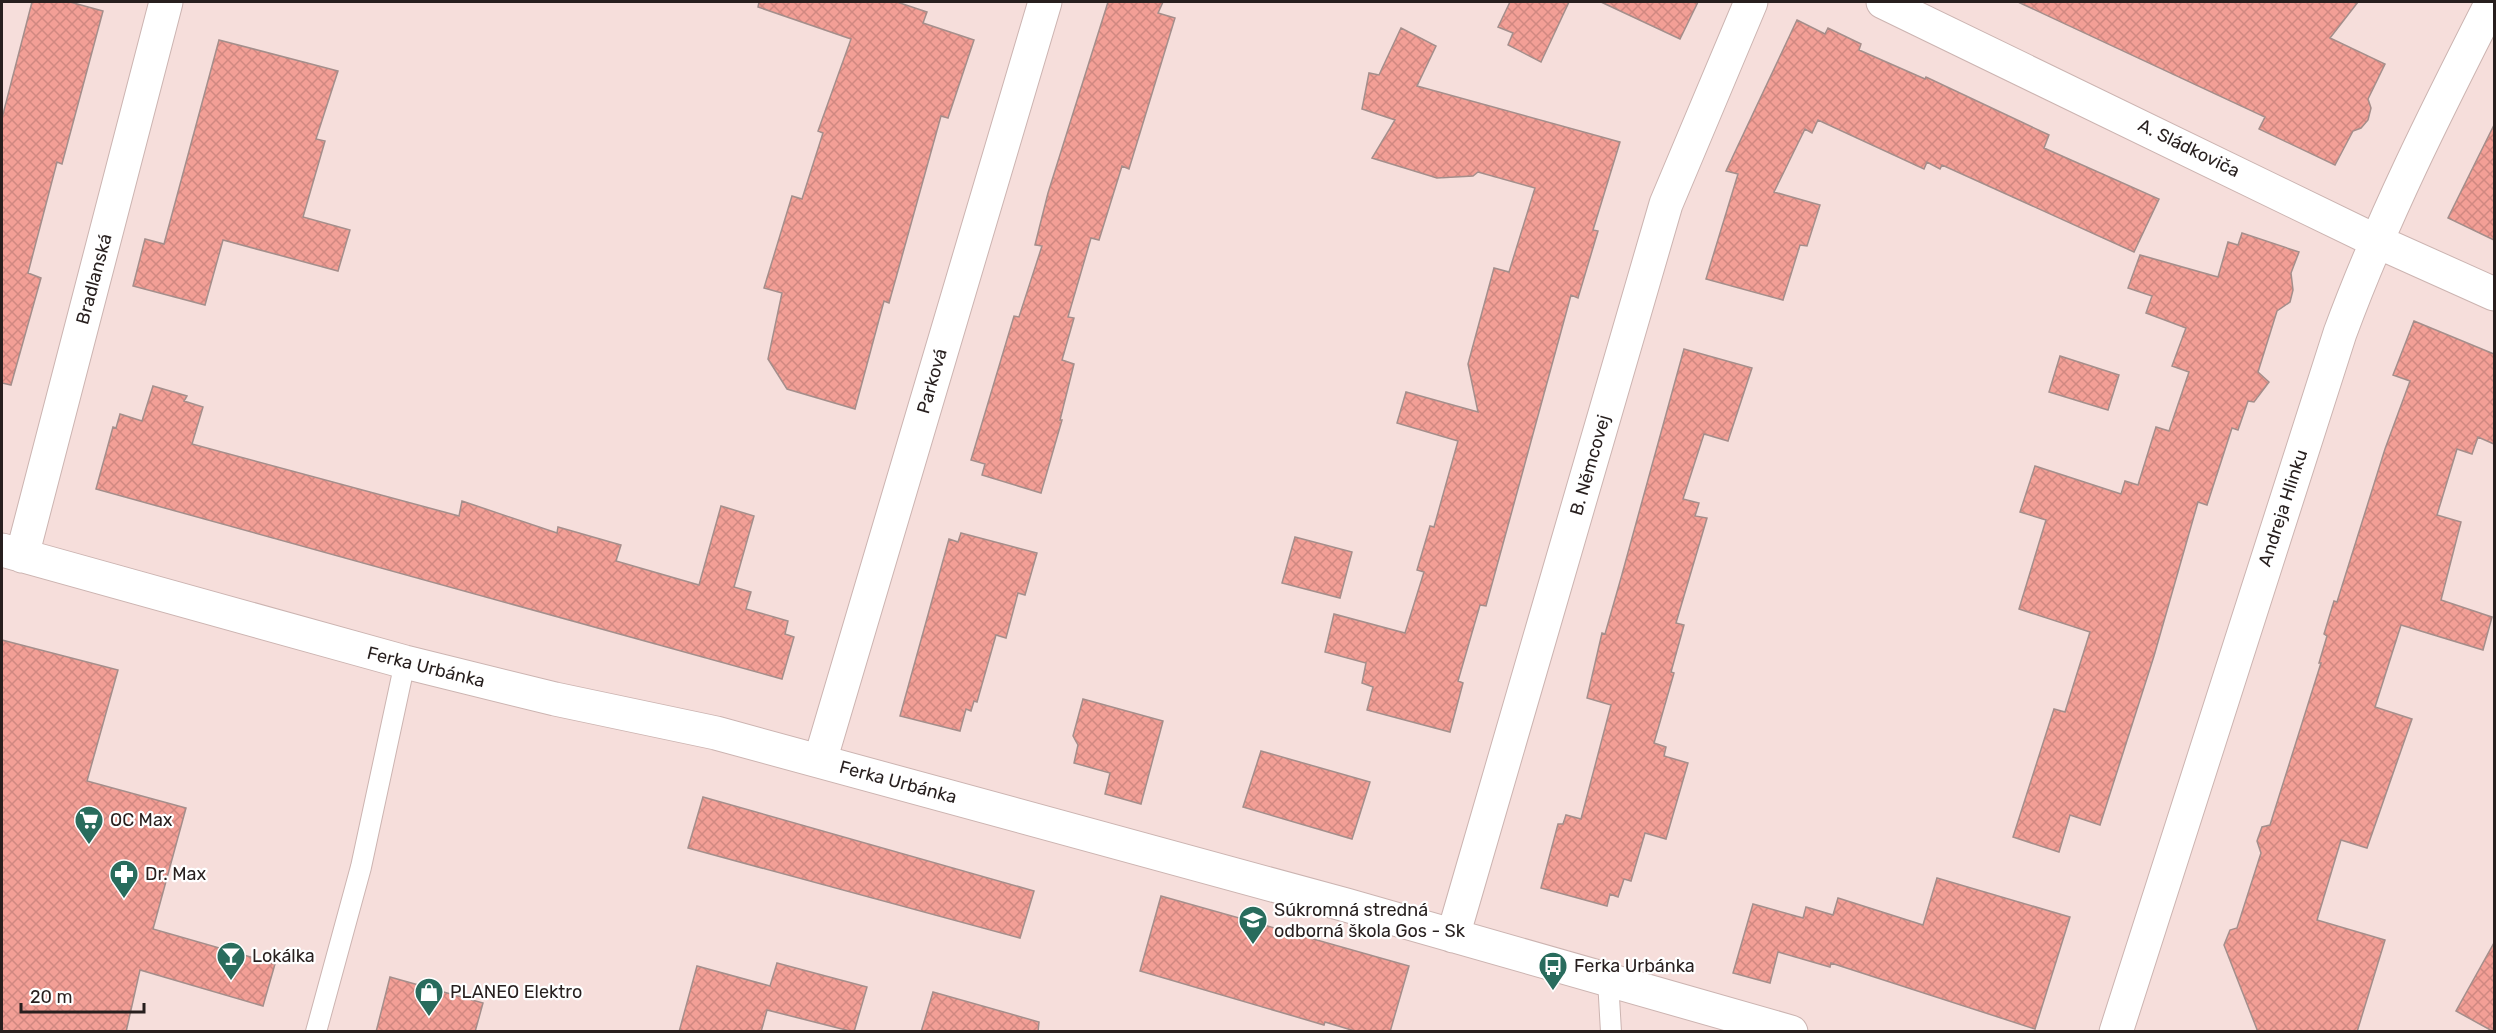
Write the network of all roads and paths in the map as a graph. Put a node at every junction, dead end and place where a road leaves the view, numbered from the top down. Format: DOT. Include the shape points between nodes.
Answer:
graph roads {
  1 [pos="166,2"];
  2 [pos="1045,2"];
  3 [pos="1752,2"];
  4 [pos="1883,2"];
  5 [pos="2492,2"];
  6 [pos="2376,240"];
  7 [pos="2494,294"];
  8 [pos="12,553"];
  9 [pos="405,662"];
  10 [pos="820,761"];
  11 [pos="1453,936"];
  12 [pos="1608,980"];
  13 [pos="316,1032"];
  14 [pos="1611,1032"];
  15 [pos="1791,1032"];
  16 [pos="2116,1032"];
  1 -- 8 [label="street, Bradlanská"];
  2 -- 10 [label="street, Parková"];
  3 -- 11 [label="street, B. Němcovej" via="1666,204"];
  4 -- 6 [label="street, A. Sládkoviča"];
  5 -- 6 [label="street, Andreja Hlinku"];
  6 -- 7 [label="street, A. Sládkoviča"];
  6 -- 16 [label="street, Andreja Hlinku" via="2312,416"];
  8 -- 9 [label="street, Ferka Urbánka"];
  9 -- 10 [label="street, Ferka Urbánka" via="716,733"];
  9 -- 13 [label="lane" via="361,867"];
  10 -- 11 [label="street, Ferka Urbánka"];
  11 -- 12 [label="street, Ferka Urbánka"];
  12 -- 14 [label="lane"];
  12 -- 15 [label="street, Ferka Urbánka"];
}
